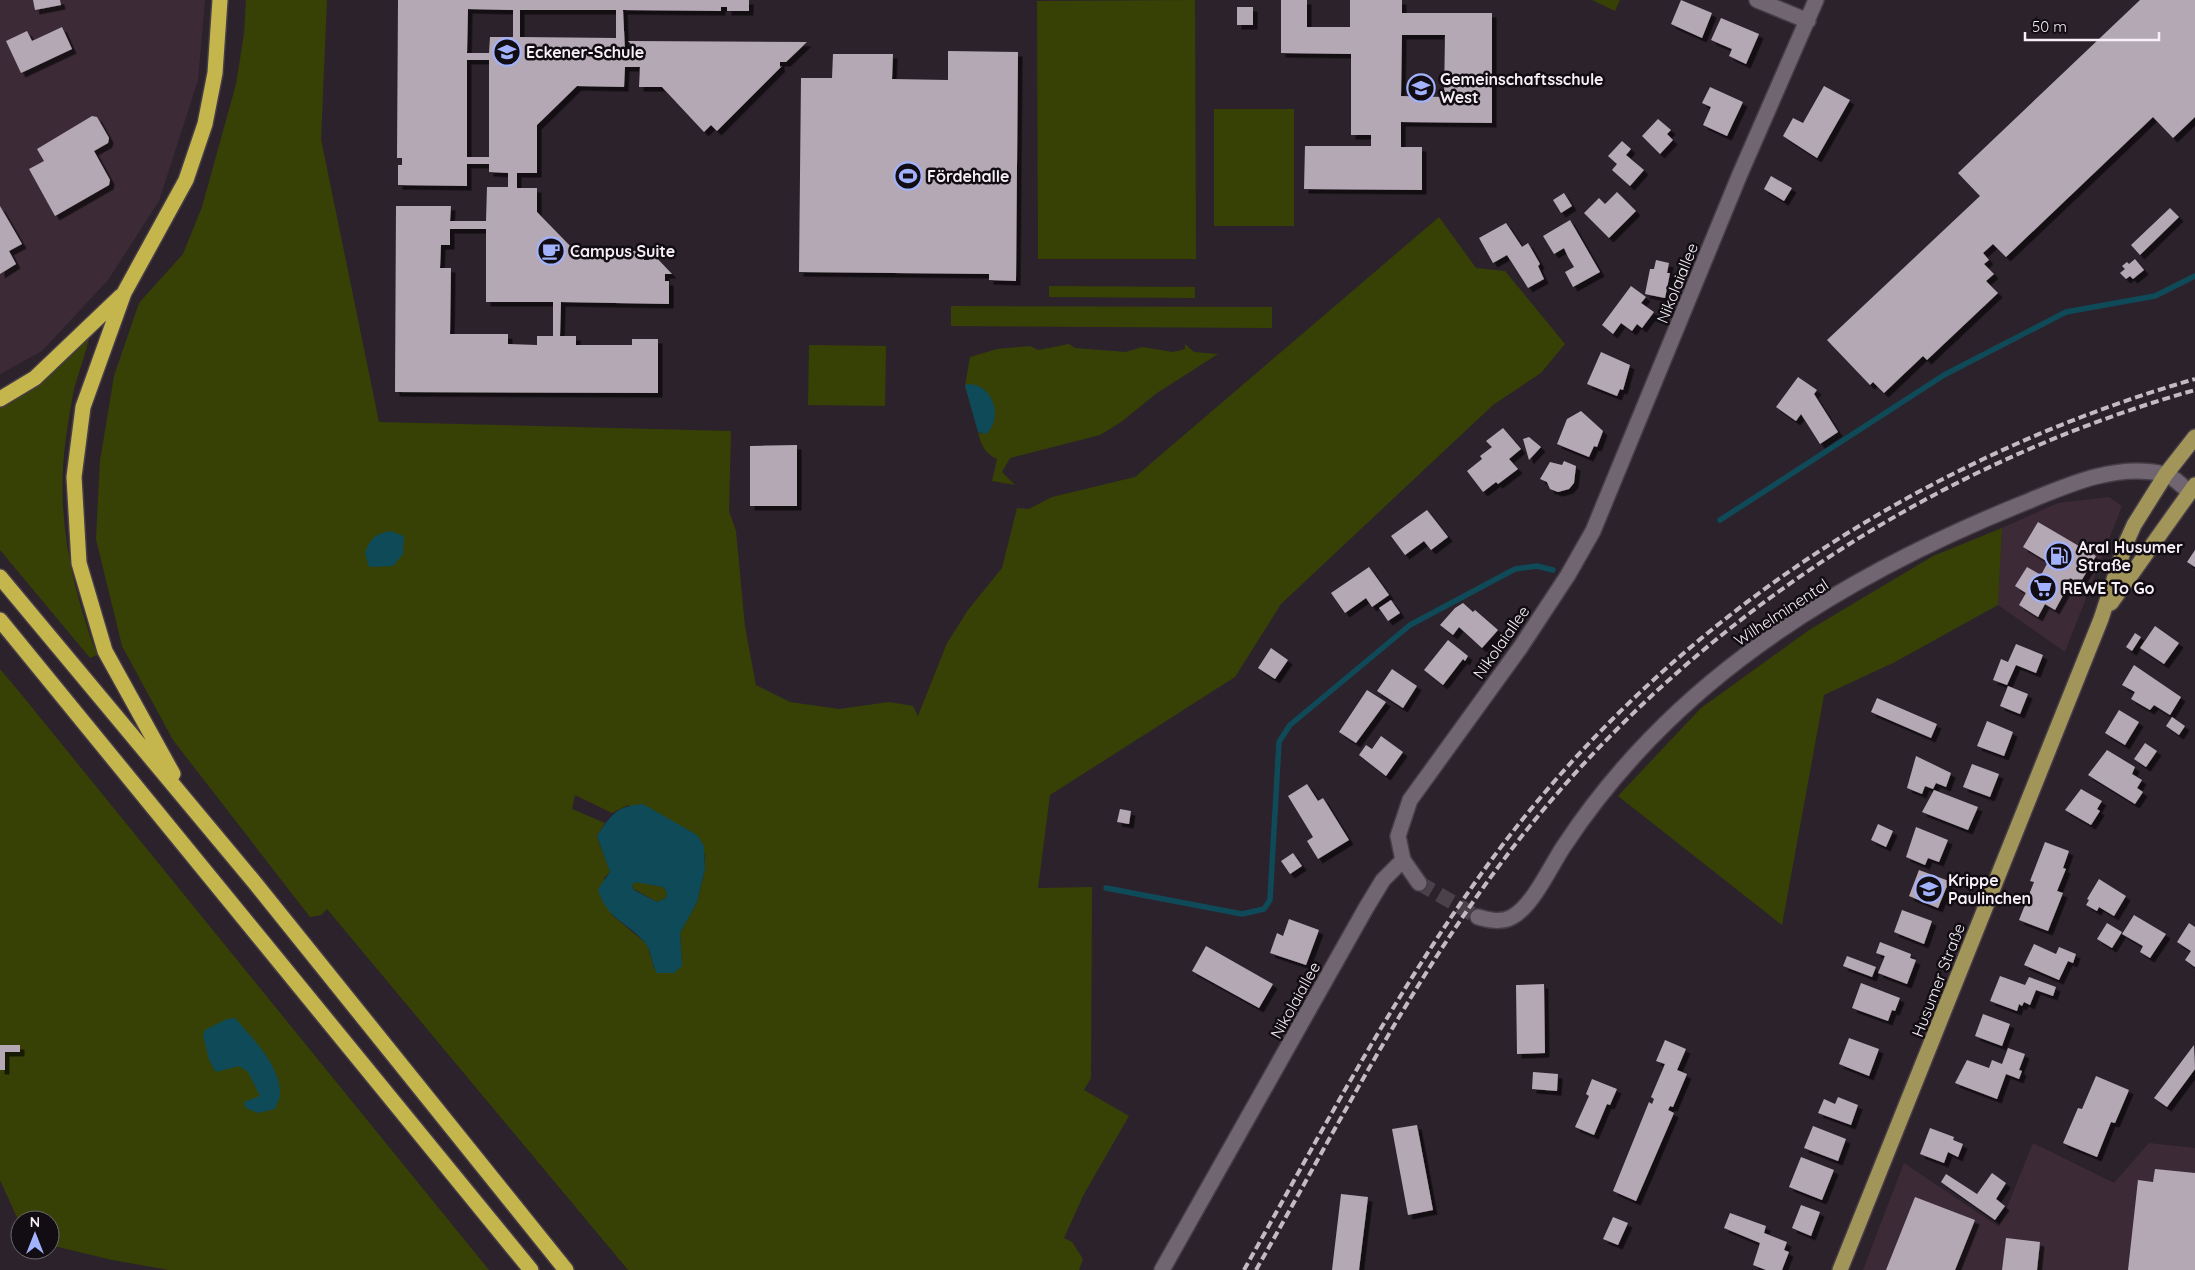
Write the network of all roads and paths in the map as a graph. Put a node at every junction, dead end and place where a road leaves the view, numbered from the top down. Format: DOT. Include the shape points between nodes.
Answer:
graph roads {
  1 [pos="220,0"];
  2 [pos="1757,0"];
  3 [pos="1816,0"];
  4 [pos="1808,21"];
  5 [pos="124,293"];
  6 [pos="0,399"];
  7 [pos="2195,437"];
  8 [pos="2166,474"];
  9 [pos="2192,489"];
  10 [pos="0,577"];
  11 [pos="2101,619"];
  12 [pos="0,620"];
  13 [pos="190,806"];
  14 [pos="1403,860"];
  15 [pos="1419,883"];
  16 [pos="1478,917"];
  17 [pos="531,1270"];
  18 [pos="566,1270"];
  19 [pos="1162,1270"];
  20 [pos="1840,1270"];
  1 -- 5 [label="highway" via="214,74 205,124 186,180"];
  2 -- 4 [label="street"];
  3 -- 4 [label="street, Nikolaiallee"];
  4 -- 14 [label="street, Nikolaiallee" via="1740,174 1593,532 1520,648 1410,800 1398,836"];
  5 -- 6 [label="highway" via="35,378"];
  5 -- 13 [label="highway" via="83,407 74,477 79,563 105,650"];
  7 -- 8 [label="main road, Husumer Straße"];
  8 -- 9 [label="street"];
  8 -- 11 [label="main road, Husumer Straße" via="2126,543"];
  8 -- 16 [label="street, Wilhelminental" via="2132,471 2096,476 2044,495 1988,518 1881,570 1802,617 1739,661 1650,739 1592,808 1524,908 1503,920"];
  9 -- 11 [label="main road, Husumer Straße"];
  10 -- 13 [label="highway"];
  11 -- 20 [label="main road, Husumer Straße"];
  12 -- 17 [label="highway"];
  13 -- 18 [label="highway"];
  14 -- 15 [label="street"];
  14 -- 19 [label="street, Nikolaiallee" via="1383,880 1366,908"];
}
